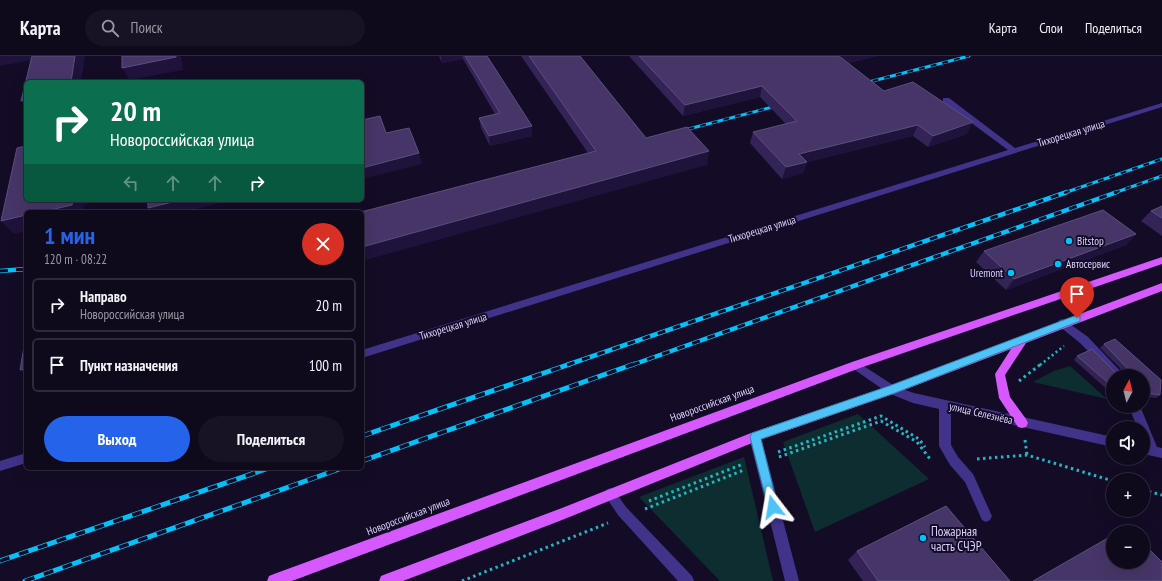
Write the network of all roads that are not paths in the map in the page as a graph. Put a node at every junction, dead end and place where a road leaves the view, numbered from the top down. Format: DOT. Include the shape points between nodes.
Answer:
graph roads {
  1 [pos="946,100"];
  2 [pos="1162,105"];
  3 [pos="1014,151"];
  4 [pos="1162,260"];
  5 [pos="1162,287"];
  6 [pos="1063,323"];
  7 [pos="1024,339"];
  8 [pos="364,353"];
  9 [pos="856,365"];
  10 [pos="1113,369"];
  11 [pos="892,390"];
  12 [pos="945,404"];
  13 [pos="1137,413"];
  14 [pos="1022,423"];
  15 [pos="756,437"];
  16 [pos="1106,441"];
  17 [pos="1152,451"];
  18 [pos="24,459"];
  19 [pos="0,466"];
  20 [pos="610,494"];
  21 [pos="986,516"];
  22 [pos="274,581"];
  23 [pos="386,581"];
  24 [pos="687,581"];
  25 [pos="792,581"];
  1 -- 3 [label="street"];
  2 -- 3 [label="street, Тихорецкая улица"];
  3 -- 8 [label="street, Тихорецкая улица"];
  4 -- 9 [label="main road, Новороссийская улица"];
  5 -- 6 [label="main road"];
  6 -- 7 [label="main road"];
  6 -- 10 [label="street"];
  7 -- 11 [label="main road"];
  7 -- 14 [label="main road" via="1000,374 1005,398"];
  9 -- 11 [label="street, улица Селезнёва"];
  9 -- 22 [label="main road, Новороссийская улица"];
  11 -- 12 [label="street, улица Селезнёва" via="913,398"];
  11 -- 15 [label="main road"];
  12 -- 14 [label="street, улица Селезнёва"];
  12 -- 21 [label="street" via="945,446 969,478"];
  13 -- 17 [label="street"];
  14 -- 16 [label="street, улица Селезнёва"];
  15 -- 20 [label="main road"];
  15 -- 25 [label="street"];
  18 -- 19 [label="street"];
  20 -- 23 [label="main road"];
  20 -- 24 [label="street" via="624,514"];
}
